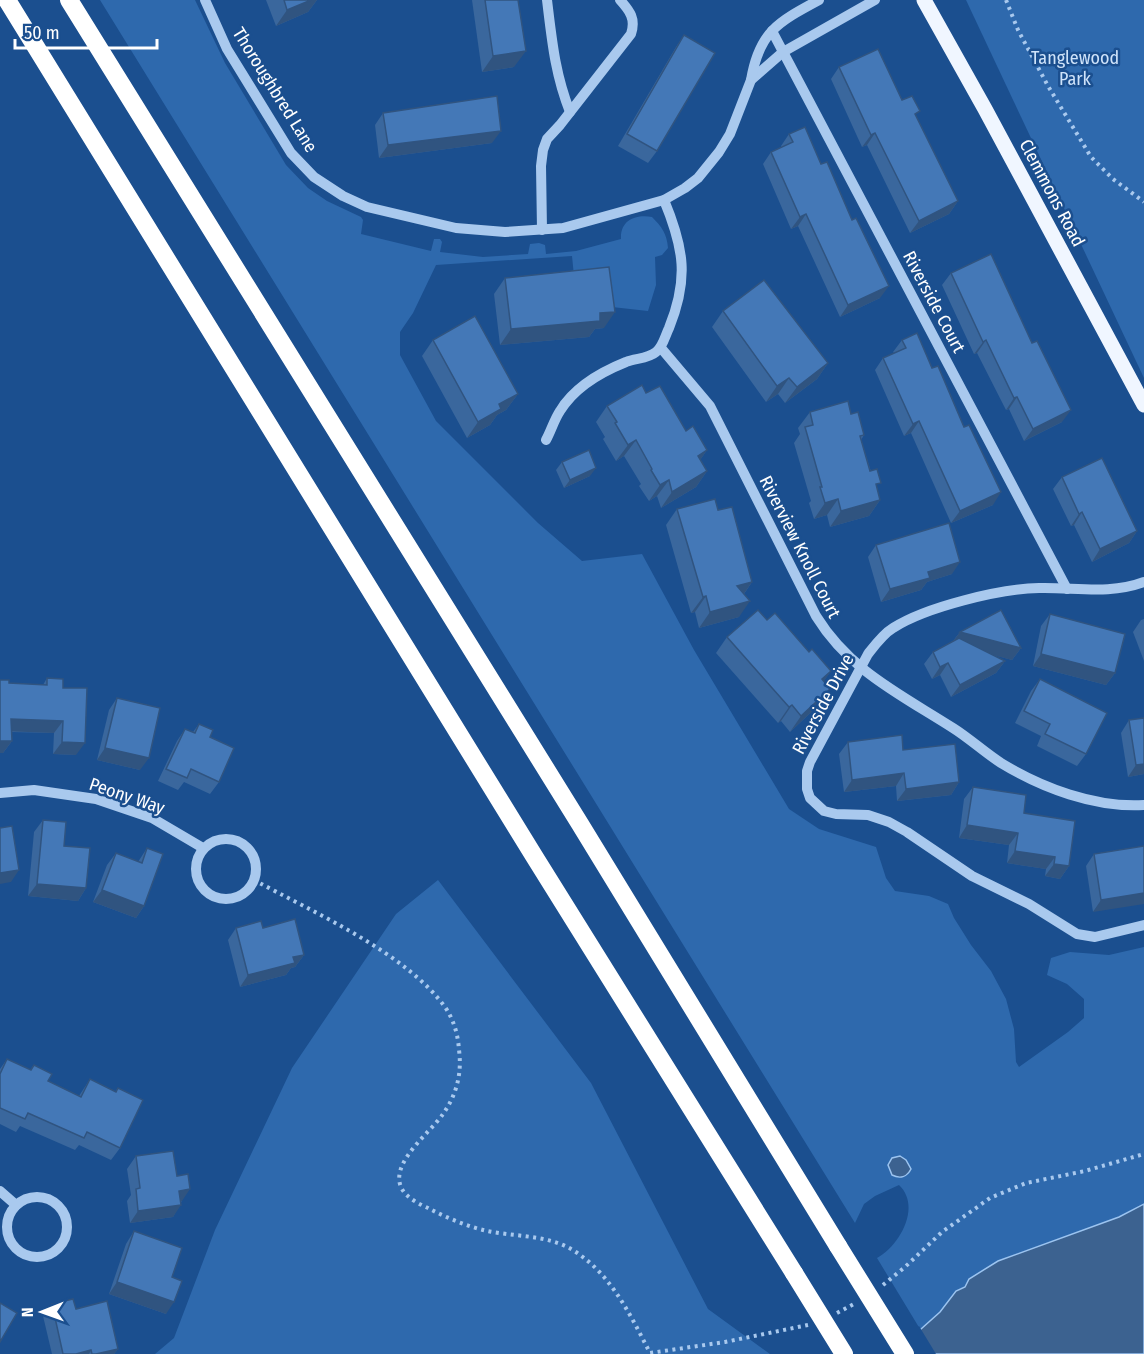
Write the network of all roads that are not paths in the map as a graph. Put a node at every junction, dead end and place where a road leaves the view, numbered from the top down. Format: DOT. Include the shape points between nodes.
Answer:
graph roads {
  1 [pos="7,0"];
  2 [pos="69,0"];
  3 [pos="205,0"];
  4 [pos="547,0"];
  5 [pos="620,0"];
  6 [pos="819,0"];
  7 [pos="875,0"];
  8 [pos="924,0"];
  9 [pos="772,31"];
  10 [pos="783,52"];
  11 [pos="751,80"];
  12 [pos="570,112"];
  13 [pos="664,200"];
  14 [pos="542,231"];
  15 [pos="661,348"];
  16 [pos="1144,405"];
  17 [pos="546,440"];
  18 [pos="1144,582"];
  19 [pos="1067,590"];
  20 [pos="861,669"];
  21 [pos="0,793"];
  22 [pos="1144,806"];
  23 [pos="203,848"];
  24 [pos="1144,925"];
  25 [pos="0,1191"];
  26 [pos="16,1205"];
  27 [pos="844,1354"];
  28 [pos="905,1354"];
  1 -- 27 [label="highway, bridge"];
  2 -- 28 [label="highway, bridge"];
  3 -- 14 [label="street, Thoroughbred Lane" via="227,49 291,153 328,187 367,207 438,225 476,231"];
  4 -- 12 [label="street" via="557,74"];
  5 -- 12 [label="street" via="633,17 631,33"];
  6 -- 9 [label="street" via="786,18"];
  7 -- 10 [label="street, Thoroughbred Lane"];
  8 -- 16 [label="main road, Clemmons Road"];
  9 -- 10 [label="street, Riverside Court"];
  9 -- 11 [label="street" via="754,60"];
  10 -- 11 [label="street, Thoroughbred Lane"];
  10 -- 19 [label="street, Riverside Court"];
  11 -- 13 [label="street, Thoroughbred Lane" via="719,152 698,178"];
  12 -- 14 [label="street" via="547,139 543,150"];
  13 -- 14 [label="street, Thoroughbred Lane"];
  13 -- 15 [label="street" via="680,241 683,276 679,301"];
  15 -- 17 [label="street" via="588,383 560,412"];
  15 -- 20 [label="street, Riverview Knoll Court" via="710,406 816,616 827,634"];
  18 -- 19 [label="street, Riverside Drive" via="1114,589"];
  19 -- 20 [label="street, Riverside Drive" via="1006,591 922,614 892,628 877,642"];
  20 -- 22 [label="street, Riverview Knoll Court" via="1032,780 1115,805"];
  20 -- 24 [label="street, Riverside Drive" via="807,771 807,789 815,804 836,814 868,815 889,822 972,876 1086,937 1106,936"];
  21 -- 23 [label="street, Peony Way" via="34,790 96,799 152,818"];
  23 -- 23 [label="street" via="223,838 244,844 256,863 254,880 244,893 223,899 203,889 195,869"];
  25 -- 26 [label="street"];
  26 -- 26 [label="street" via="8,1217 11,1244 34,1258 47,1257 59,1250 68,1224 64,1211 41,1196"];
}
